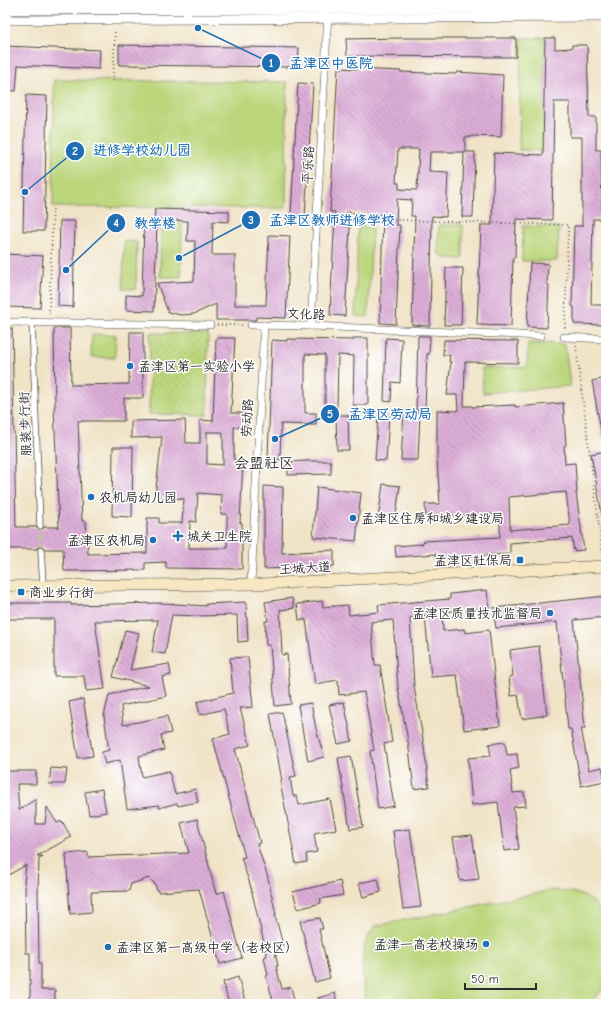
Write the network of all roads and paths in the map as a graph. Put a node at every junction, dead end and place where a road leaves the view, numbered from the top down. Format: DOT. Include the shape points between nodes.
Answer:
graph roads {
  1 [pos="606,9"];
  2 [pos="5,10"];
  3 [pos="328,11"];
  4 [pos="606,17"];
  5 [pos="5,20"];
  6 [pos="116,20"];
  7 [pos="113,81"];
  8 [pos="53,207"];
  9 [pos="318,218"];
  10 [pos="5,322"];
  11 [pos="32,322"];
  12 [pos="49,322"];
  13 [pos="210,324"];
  14 [pos="250,325"];
  15 [pos="264,325"];
  16 [pos="311,326"];
  17 [pos="541,336"];
  18 [pos="564,337"];
  19 [pos="574,338"];
  20 [pos="606,339"];
  21 [pos="40,526"];
  22 [pos="41,550"];
  23 [pos="605,562"];
  24 [pos="5,580"];
  25 [pos="251,581"];
  26 [pos="5,586"];
  27 [pos="43,586"];
  1 -- 3 [label="street"];
  2 -- 3 [label="street"];
  3 -- 4 [label="street"];
  3 -- 6 [label="street"];
  3 -- 9 [label="street, 平乐路"];
  5 -- 6 [label="street"];
  6 -- 7 [label="path"];
  8 -- 12 [label="path"];
  9 -- 16 [label="street, 平乐路"];
  9 -- 18 [label="path" via="568,225"];
  10 -- 11 [label="street"];
  11 -- 12 [label="street"];
  11 -- 21 [label="street, 服装步行街"];
  12 -- 13 [label="street"];
  13 -- 14 [label="path"];
  14 -- 15 [label="street, 文化路"];
  15 -- 16 [label="street, 文化路"];
  15 -- 25 [label="street, 劳动路"];
  16 -- 17 [label="street, 文化路"];
  18 -- 19 [label="street"];
  19 -- 20 [label="street"];
  19 -- 23 [label="path"];
  22 -- 27 [label="street"];
  23 -- 25 [label="main road, 王城大道"];
  24 -- 25 [label="main road, 王城大道"];
  25 -- 27 [label="main road, 王城大道"];
  26 -- 27 [label="main road, 王城大道"];
}
